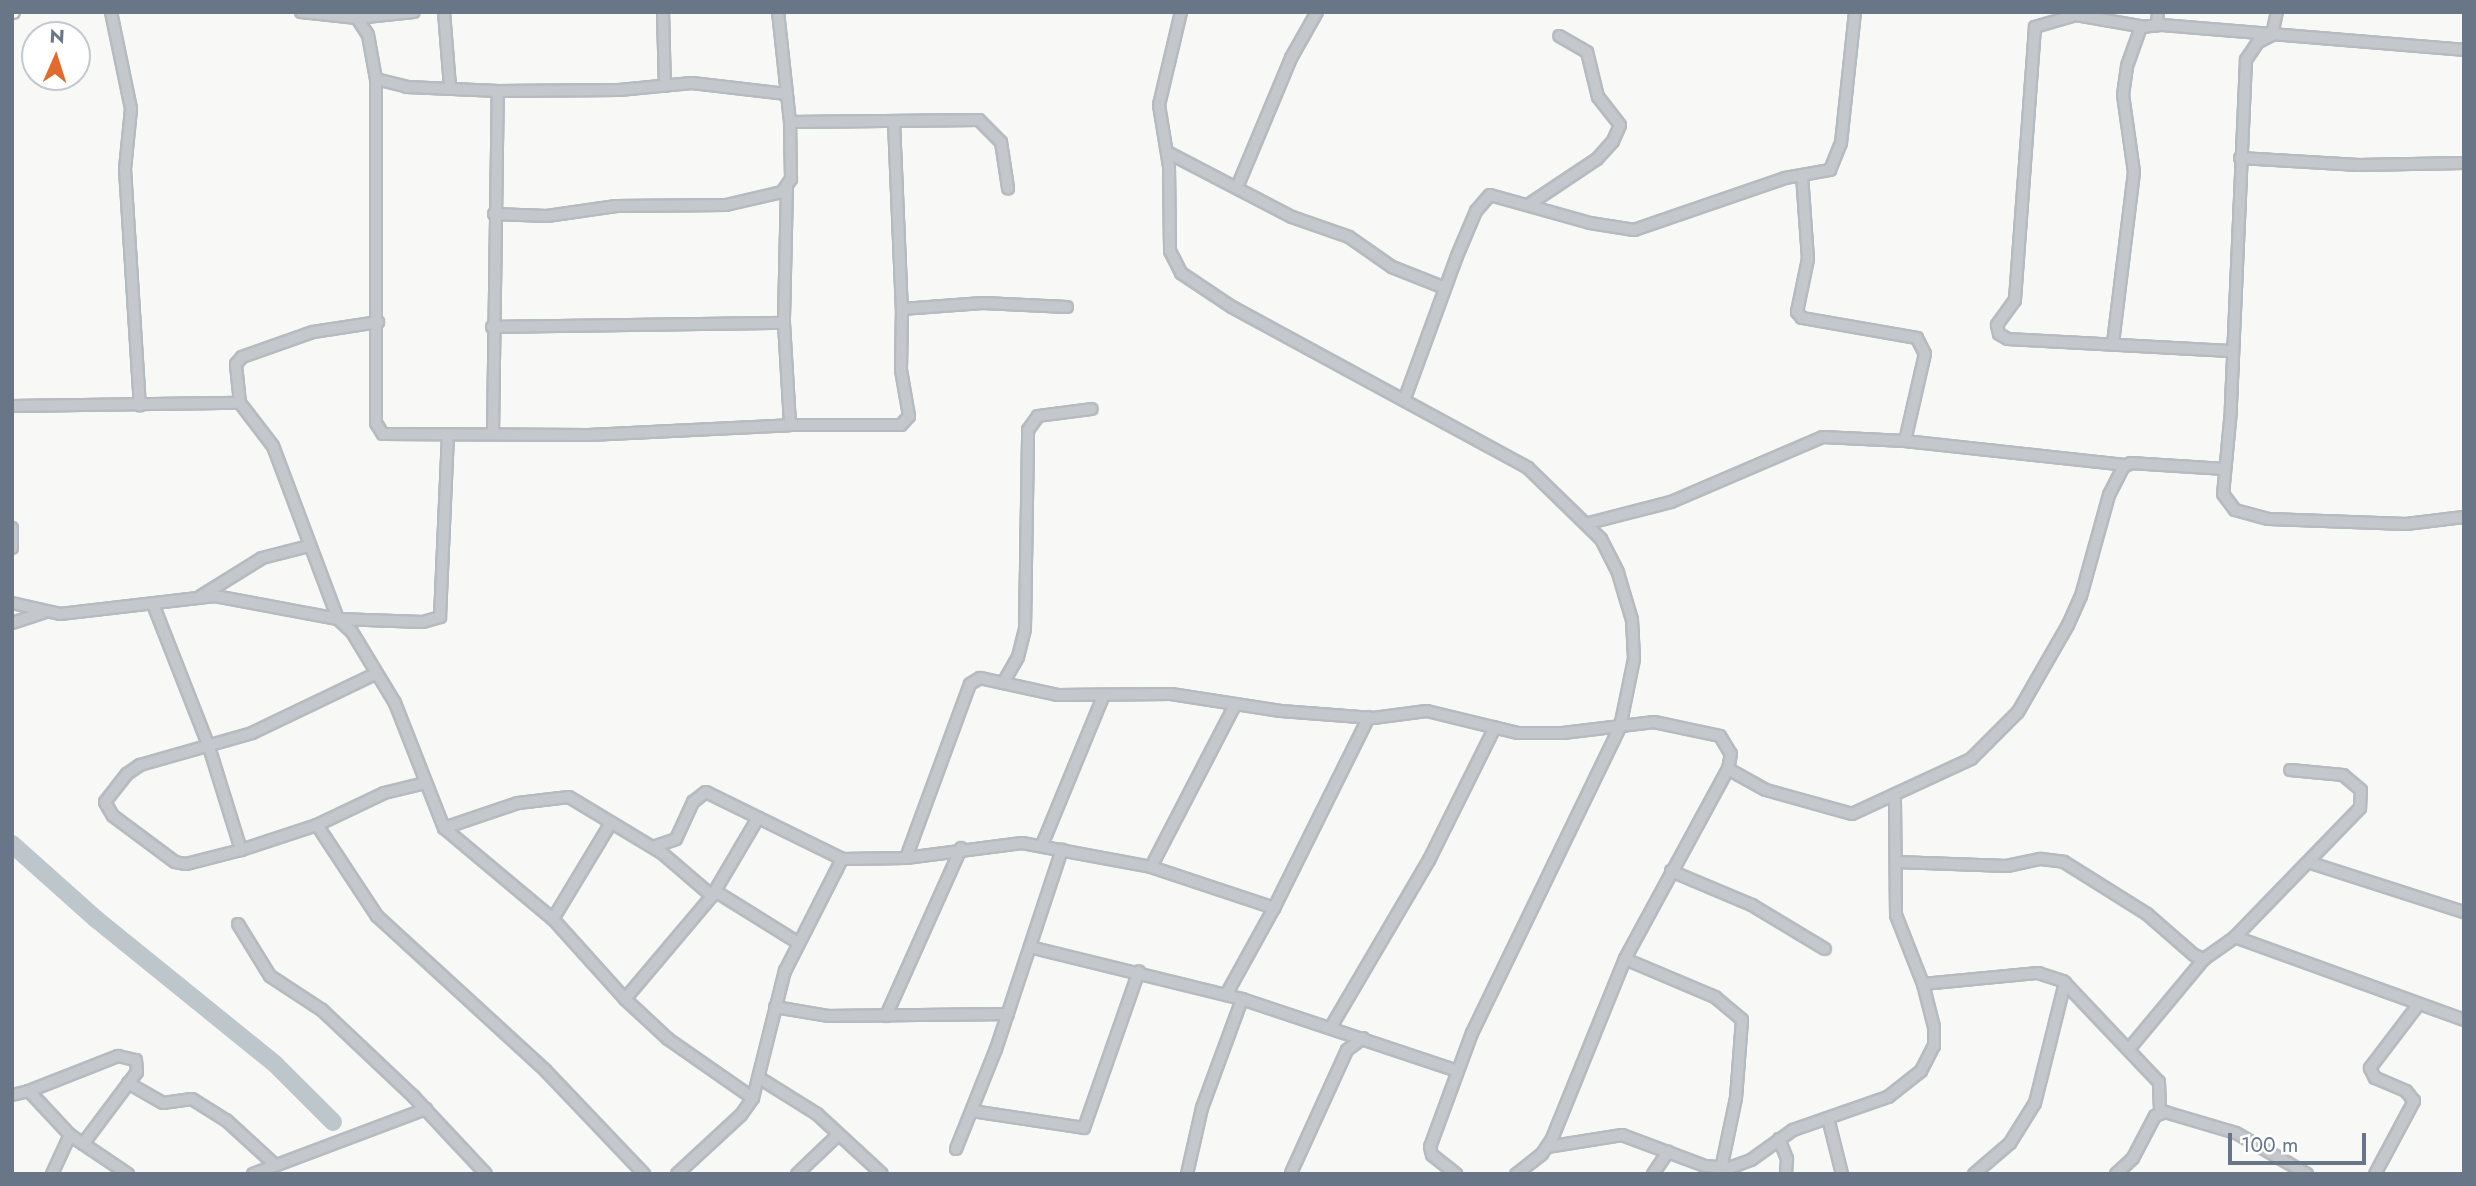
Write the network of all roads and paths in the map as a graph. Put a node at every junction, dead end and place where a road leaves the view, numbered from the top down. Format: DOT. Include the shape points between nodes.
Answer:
graph roads {
  1 [pos="111,12"];
  2 [pos="301,12"];
  3 [pos="414,12"];
  4 [pos="444,12"];
  5 [pos="663,12"];
  6 [pos="778,12"];
  7 [pos="1181,12"];
  8 [pos="1317,12"];
  9 [pos="1855,12"];
  10 [pos="2158,12"];
  11 [pos="2277,12"];
  12 [pos="357,18"];
  13 [pos="2157,25"];
  14 [pos="2145,26"];
  15 [pos="2272,35"];
  16 [pos="1559,36"];
  17 [pos="2464,50"];
  18 [pos="376,79"];
  19 [pos="665,86"];
  20 [pos="450,87"];
  21 [pos="498,91"];
  22 [pos="786,94"];
  23 [pos="790,122"];
  24 [pos="894,122"];
  25 [pos="1167,152"];
  26 [pos="2240,158"];
  27 [pos="2464,163"];
  28 [pos="1802,175"];
  29 [pos="1238,185"];
  30 [pos="787,186"];
  31 [pos="1008,188"];
  32 [pos="1531,203"];
  33 [pos="494,214"];
  34 [pos="1446,288"];
  35 [pos="1067,307"];
  36 [pos="902,309"];
  37 [pos="378,322"];
  38 [pos="783,323"];
  39 [pos="492,327"];
  40 [pos="2113,343"];
  41 [pos="2230,351"];
  42 [pos="1405,398"];
  43 [pos="240,403"];
  44 [pos="12,406"];
  45 [pos="140,406"];
  46 [pos="1092,409"];
  47 [pos="790,425"];
  48 [pos="448,434"];
  49 [pos="493,434"];
  50 [pos="1905,441"];
  51 [pos="2127,465"];
  52 [pos="2224,469"];
  53 [pos="2464,517"];
  54 [pos="1589,523"];
  55 [pos="12,528"];
  56 [pos="309,546"];
  57 [pos="12,548"];
  58 [pos="201,596"];
  59 [pos="12,603"];
  60 [pos="153,604"];
  61 [pos="44,613"];
  62 [pos="338,619"];
  63 [pos="12,623"];
  64 [pos="375,674"];
  65 [pos="1003,683"];
  66 [pos="1103,697"];
  67 [pos="1235,705"];
  68 [pos="1369,717"];
  69 [pos="1495,727"];
  70 [pos="1620,727"];
  71 [pos="208,747"];
  72 [pos="1728,769"];
  73 [pos="2290,770"];
  74 [pos="425,783"];
  75 [pos="1895,796"];
  76 [pos="758,818"];
  77 [pos="611,823"];
  78 [pos="317,825"];
  79 [pos="444,828"];
  80 [pos="1042,845"];
  81 [pos="653,847"];
  82 [pos="961,848"];
  83 [pos="241,850"];
  84 [pos="1062,850"];
  85 [pos="905,858"];
  86 [pos="842,859"];
  87 [pos="1897,862"];
  88 [pos="2311,863"];
  89 [pos="1151,867"];
  90 [pos="1671,872"];
  91 [pos="714,893"];
  92 [pos="1274,908"];
  93 [pos="2464,912"];
  94 [pos="553,919"];
  95 [pos="239,924"];
  96 [pos="2235,937"];
  97 [pos="797,942"];
  98 [pos="1030,947"];
  99 [pos="1825,949"];
  100 [pos="1625,959"];
  101 [pos="2204,959"];
  102 [pos="1139,971"];
  103 [pos="1923,984"];
  104 [pos="2065,984"];
  105 [pos="1226,995"];
  106 [pos="625,999"];
  107 [pos="1242,999"];
  108 [pos="2418,1004"];
  109 [pos="775,1007"];
  110 [pos="1008,1014"];
  111 [pos="886,1016"];
  112 [pos="2464,1020"];
  113 [pos="1331,1027"];
  114 [pos="1346,1032"];
  115 [pos="1363,1038"];
  116 [pos="2129,1049"];
  117 [pos="1347,1050"];
  118 [pos="1457,1071"];
  119 [pos="761,1079"];
  120 [pos="128,1083"];
  121 [pos="29,1091"];
  122 [pos="12,1095"];
  123 [pos="753,1098"];
  124 [pos="426,1109"];
  125 [pos="972,1111"];
  126 [pos="2160,1113"];
  127 [pos="1828,1118"];
  128 [pos="70,1135"];
  129 [pos="838,1135"];
  130 [pos="1779,1139"];
  131 [pos="83,1144"];
  132 [pos="1547,1147"];
  133 [pos="956,1149"];
  134 [pos="1668,1152"];
  135 [pos="274,1164"];
  136 [pos="1721,1169"];
  137 [pos="1291,1172"];
  138 [pos="52,1174"];
  139 [pos="128,1174"];
  140 [pos="253,1174"];
  141 [pos="485,1174"];
  142 [pos="644,1174"];
  143 [pos="677,1174"];
  144 [pos="797,1174"];
  145 [pos="882,1174"];
  146 [pos="1187,1174"];
  147 [pos="1455,1174"];
  148 [pos="1516,1174"];
  149 [pos="1653,1174"];
  150 [pos="1786,1174"];
  151 [pos="1842,1174"];
  152 [pos="1974,1174"];
  153 [pos="2116,1174"];
  154 [pos="2307,1174"];
  155 [pos="2375,1174"];
  1 -- 45 [label="street" via="131,110 125,169"];
  2 -- 12 [label="street"];
  3 -- 12 [label="street"];
  4 -- 20 [label="street"];
  5 -- 19 [label="street"];
  6 -- 22 [label="street"];
  7 -- 25 [label="street" via="1159,104"];
  8 -- 29 [label="street" via="1291,58"];
  9 -- 28 [label="street" via="1835,165 1824,173"];
  10 -- 13 [label="street"];
  11 -- 15 [label="street"];
  12 -- 18 [label="street" via="368,35"];
  13 -- 14 [label="street"];
  13 -- 15 [label="street"];
  14 -- 40 [label="street" via="2137,31 2123,95 2134,172"];
  14 -- 40 [label="street" via="2076,15 2035,27 2015,300 1997,325 1999,334 2008,338"];
  15 -- 17 [label="street"];
  15 -- 26 [label="street" via="2258,42 2246,60"];
  16 -- 32 [label="street" via="1587,52 1598,97 1620,125 1597,159"];
  18 -- 20 [label="street" via="407,87"];
  18 -- 37 [label="street"];
  19 -- 21 [label="street"];
  19 -- 22 [label="street" via="692,83"];
  20 -- 21 [label="street"];
  21 -- 33 [label="street"];
  22 -- 23 [label="street"];
  23 -- 24 [label="street"];
  23 -- 30 [label="street"];
  24 -- 31 [label="street" via="972,120 987,124 1001,142"];
  24 -- 36 [label="street"];
  25 -- 29 [label="street"];
  25 -- 42 [label="street" via="1170,251 1181,273 1232,307"];
  26 -- 27 [label="street" via="2359,165"];
  26 -- 41 [label="street"];
  28 -- 32 [label="street" via="1634,230 1590,223"];
  28 -- 50 [label="street" via="1808,259 1797,312 1802,318 1917,338 1924,354"];
  29 -- 34 [label="street" via="1292,217 1349,237 1392,267"];
  30 -- 33 [label="street" via="773,198 726,205 616,206 547,216"];
  30 -- 38 [label="street"];
  32 -- 34 [label="street" via="1499,194 1483,200"];
  33 -- 39 [label="street"];
  34 -- 42 [label="street"];
  35 -- 36 [label="street" via="983,303"];
  36 -- 47 [label="street" via="901,370 907,421 890,426"];
  37 -- 43 [label="street" via="313,332 242,357 236,364"];
  37 -- 48 [label="street" via="379,429 389,435"];
  38 -- 39 [label="street"];
  38 -- 47 [label="street"];
  39 -- 49 [label="street"];
  40 -- 41 [label="street"];
  41 -- 52 [label="street" via="2231,410"];
  42 -- 54 [label="street" via="1528,468"];
  43 -- 45 [label="street"];
  43 -- 56 [label="street" via="273,446"];
  44 -- 45 [label="street"];
  46 -- 65 [label="street" via="1045,415 1030,423 1026,629"];
  47 -- 49 [label="street" via="589,435"];
  48 -- 49 [label="street"];
  48 -- 62 [label="street" via="440,617 423,622"];
  50 -- 51 [label="street"];
  50 -- 54 [label="street" via="1823,437 1671,502"];
  51 -- 52 [label="street"];
  51 -- 75 [label="street" via="2109,495 2081,596 2018,712 1971,759"];
  52 -- 53 [label="street" via="2223,494 2228,504 2269,519 2406,524"];
  54 -- 70 [label="street" via="1618,573 1632,620 1634,659"];
  55 -- 57 [label="street"];
  56 -- 58 [label="street" via="262,558"];
  56 -- 62 [label="street"];
  58 -- 60 [label="street"];
  58 -- 62 [label="street"];
  59 -- 61 [label="street"];
  60 -- 61 [label="street"];
  60 -- 71 [label="street"];
  61 -- 63 [label="street"];
  62 -- 64 [label="street" via="352,632"];
  64 -- 71 [label="street" via="252,733"];
  64 -- 74 [label="street" via="404,722"];
  65 -- 66 [label="street" via="1037,692"];
  65 -- 85 [label="street" via="980,678 970,684"];
  66 -- 67 [label="street" via="1171,694"];
  66 -- 80 [label="street"];
  67 -- 68 [label="street"];
  67 -- 89 [label="street"];
  68 -- 69 [label="street" via="1416,710"];
  68 -- 92 [label="street"];
  69 -- 70 [label="street" via="1538,734"];
  69 -- 113 [label="street" via="1429,860"];
  70 -- 72 [label="street" via="1654,722 1712,732 1726,742 1731,754"];
  70 -- 118 [label="street"];
  71 -- 83 [label="street"];
  71 -- 83 [label="street" via="140,765 108,793 107,809 176,862 186,864"];
  72 -- 75 [label="street" via="1766,790 1840,813 1865,811"];
  72 -- 90 [label="street"];
  73 -- 88 [label="street" via="2343,775 2356,782 2363,799"];
  74 -- 78 [label="street" via="372,798"];
  74 -- 79 [label="street"];
  75 -- 87 [label="street"];
  76 -- 81 [label="street" via="711,793 701,793 676,839"];
  76 -- 86 [label="street"];
  76 -- 91 [label="street"];
  77 -- 79 [label="street" via="560,795 505,806"];
  77 -- 81 [label="street"];
  77 -- 94 [label="street"];
  78 -- 83 [label="street"];
  78 -- 142 [label="street" via="377,916 545,1070"];
  79 -- 94 [label="street"];
  80 -- 82 [label="street"];
  80 -- 84 [label="street"];
  81 -- 91 [label="street"];
  82 -- 85 [label="street"];
  82 -- 111 [label="street"];
  84 -- 89 [label="street"];
  84 -- 98 [label="street"];
  85 -- 86 [label="street"];
  86 -- 97 [label="street"];
  87 -- 101 [label="street" via="2007,866 2041,859 2064,862 2147,914 2194,956"];
  87 -- 103 [label="street" via="1898,926"];
  88 -- 93 [label="street"];
  88 -- 96 [label="street"];
  89 -- 92 [label="street"];
  90 -- 99 [label="street" via="1752,905"];
  90 -- 100 [label="street"];
  91 -- 97 [label="street"];
  91 -- 106 [label="street"];
  92 -- 105 [label="street"];
  94 -- 106 [label="street"];
  95 -- 124 [label="street" via="270,976 322,1010"];
  96 -- 101 [label="street"];
  96 -- 108 [label="street"];
  97 -- 109 [label="street"];
  98 -- 102 [label="street"];
  98 -- 110 [label="street"];
  100 -- 132 [label="street"];
  100 -- 136 [label="street" via="1714,997 1742,1020 1736,1098"];
  101 -- 116 [label="street"];
  102 -- 105 [label="street"];
  102 -- 125 [label="street" via="1084,1128"];
  103 -- 104 [label="street" via="2038,973"];
  103 -- 127 [label="street" via="1934,1046 1921,1071 1888,1097"];
  104 -- 116 [label="street"];
  104 -- 152 [label="street" via="2035,1104 2010,1143"];
  105 -- 107 [label="street"];
  106 -- 123 [label="street" via="668,1039"];
  107 -- 113 [label="street"];
  107 -- 146 [label="street" via="1202,1108"];
  108 -- 112 [label="street"];
  108 -- 155 [label="street" via="2370,1068 2375,1078 2406,1091 2414,1101"];
  109 -- 111 [label="street" via="829,1016"];
  109 -- 119 [label="street"];
  110 -- 111 [label="street"];
  110 -- 125 [label="street"];
  113 -- 114 [label="street"];
  114 -- 115 [label="street"];
  114 -- 117 [label="street"];
  115 -- 117 [label="street"];
  115 -- 118 [label="street"];
  116 -- 126 [label="street" via="2159,1082"];
  117 -- 137 [label="street"];
  118 -- 147 [label="street" via="1430,1147 1432,1155"];
  119 -- 123 [label="street"];
  119 -- 129 [label="street" via="817,1114"];
  120 -- 121 [label="street" via="138,1066 125,1055"];
  120 -- 131 [label="street"];
  120 -- 135 [label="street" via="158,1102 192,1099 226,1120"];
  121 -- 122 [label="street"];
  121 -- 128 [label="street"];
  123 -- 143 [label="street" via="741,1115"];
  124 -- 135 [label="street"];
  124 -- 141 [label="street"];
  125 -- 133 [label="street"];
  126 -- 153 [label="street" via="2133,1158"];
  126 -- 154 [label="street" via="2220,1126"];
  127 -- 130 [label="street"];
  127 -- 151 [label="street"];
  128 -- 131 [label="street"];
  128 -- 138 [label="street"];
  129 -- 144 [label="street"];
  129 -- 145 [label="street"];
  130 -- 136 [label="street" via="1742,1166"];
  130 -- 150 [label="street" via="1787,1159"];
  131 -- 139 [label="street"];
  132 -- 134 [label="street" via="1611,1134"];
  132 -- 148 [label="street"];
  134 -- 136 [label="street"];
  134 -- 149 [label="street"];
  135 -- 140 [label="street"];
}
